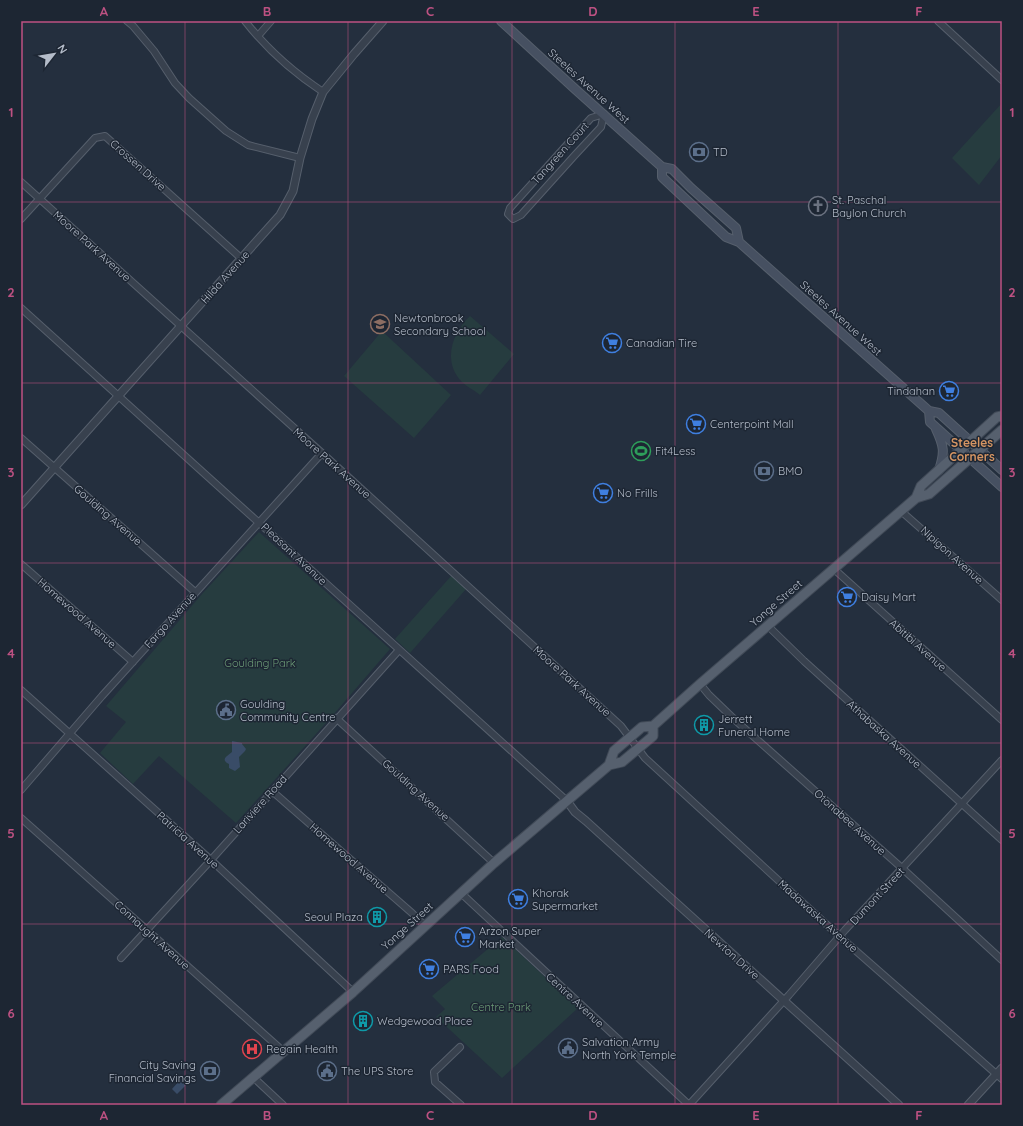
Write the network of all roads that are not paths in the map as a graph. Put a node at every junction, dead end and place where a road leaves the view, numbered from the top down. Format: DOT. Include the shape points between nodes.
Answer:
graph roads {
  1 [pos="127,21"];
  2 [pos="245,21"];
  3 [pos="272,21"];
  4 [pos="383,21"];
  5 [pos="501,21"];
  6 [pos="938,21"];
  7 [pos="258,36"];
  8 [pos="1002,80"];
  9 [pos="323,92"];
  10 [pos="604,114"];
  11 [pos="300,158"];
  12 [pos="662,167"];
  13 [pos="21,182"];
  14 [pos="697,193"];
  15 [pos="39,198"];
  16 [pos="517,199"];
  17 [pos="689,202"];
  18 [pos="527,209"];
  19 [pos="21,219"];
  20 [pos="739,242"];
  21 [pos="242,259"];
  22 [pos="21,308"];
  23 [pos="180,326"];
  24 [pos="118,396"];
  25 [pos="929,411"];
  26 [pos="1002,416"];
  27 [pos="935,427"];
  28 [pos="1002,430"];
  29 [pos="21,438"];
  30 [pos="970,441"];
  31 [pos="961,450"];
  32 [pos="979,450"];
  33 [pos="322,453"];
  34 [pos="970,458"];
  35 [pos="54,468"];
  36 [pos="939,470"];
  37 [pos="1002,470"];
  38 [pos="1002,487"];
  39 [pos="916,498"];
  40 [pos="21,505"];
  41 [pos="901,511"];
  42 [pos="259,522"];
  43 [pos="21,564"];
  44 [pos="834,569"];
  45 [pos="195,592"];
  46 [pos="1002,600"];
  47 [pos="768,626"];
  48 [pos="398,650"];
  49 [pos="133,662"];
  50 [pos="700,684"];
  51 [pos="21,690"];
  52 [pos="336,718"];
  53 [pos="1002,720"];
  54 [pos="653,726"];
  55 [pos="70,734"];
  56 [pos="629,738"];
  57 [pos="638,749"];
  58 [pos="1002,760"];
  59 [pos="609,765"];
  60 [pos="21,790"];
  61 [pos="272,791"];
  62 [pos="567,801"];
  63 [pos="962,804"];
  64 [pos="21,818"];
  65 [pos="1002,840"];
  66 [pos="211,860"];
  67 [pos="494,863"];
  68 [pos="903,869"];
  69 [pos="462,894"];
  70 [pos="425,926"];
  71 [pos="146,930"];
  72 [pos="839,936"];
  73 [pos="121,958"];
  74 [pos="1002,960"];
  75 [pos="353,992"];
  76 [pos="784,1001"];
  77 [pos="460,1048"];
  78 [pos="282,1051"];
  79 [pos="1002,1068"];
  80 [pos="253,1077"];
  81 [pos="999,1077"];
  82 [pos="221,1105"];
  83 [pos="283,1105"];
  84 [pos="460,1105"];
  85 [pos="689,1105"];
  86 [pos="898,1105"];
  87 [pos="968,1105"];
  1 -- 11 [label="street" via="154,51 167,73 189,98 226,131 252,146"];
  2 -- 7 [label="street"];
  3 -- 7 [label="street"];
  4 -- 9 [label="street, Hilda Avenue"];
  5 -- 10 [label="main road, Steeles Avenue West"];
  6 -- 8 [label="street"];
  7 -- 9 [label="street" via="269,49"];
  9 -- 11 [label="street, Hilda Avenue"];
  10 -- 12 [label="main road, Steeles Avenue West"];
  10 -- 16 [label="street, Tangreen Court" via="591,118"];
  10 -- 18 [label="street, Tangreen Court" via="601,127"];
  11 -- 21 [label="street, Hilda Avenue" via="292,191 280,215"];
  12 -- 14 [label="main road, Steeles Avenue West" via="672,169"];
  12 -- 17 [label="main road, Steeles Avenue West" via="662,177"];
  13 -- 15 [label="street, Moore Park Avenue"];
  14 -- 17 [label="main road"];
  14 -- 20 [label="main road, Steeles Avenue West" via="736,228"];
  15 -- 19 [label="street, Crossen Drive"];
  15 -- 21 [label="street, Crossen Drive" via="95,138 105,136"];
  15 -- 23 [label="street, Moore Park Avenue"];
  16 -- 18 [label="street"];
  16 -- 18 [label="street, Tangreen Court" via="508,214 513,219"];
  17 -- 20 [label="main road, Steeles Avenue West" via="726,237"];
  20 -- 25 [label="main road, Steeles Avenue West"];
  21 -- 23 [label="street, Hilda Avenue"];
  22 -- 24 [label="street, Pleasant Avenue"];
  23 -- 24 [label="street, Hilda Avenue"];
  23 -- 33 [label="street, Moore Park Avenue"];
  24 -- 35 [label="street, Hilda Avenue"];
  24 -- 42 [label="street, Pleasant Avenue"];
  25 -- 27 [label="main road, Steeles Avenue West" via="930,422"];
  25 -- 30 [label="main road, Steeles Avenue West" via="939,413"];
  26 -- 30 [label="main road, Yonge Street"];
  27 -- 31 [label="main road, Steeles Avenue West"];
  27 -- 36 [label="main road" via="944,452"];
  28 -- 32 [label="main road, Yonge Street"];
  29 -- 35 [label="street, Goulding Avenue"];
  30 -- 31 [label="main road, Yonge Street"];
  30 -- 32 [label="main road, Steeles Avenue West"];
  31 -- 34 [label="main road, Steeles Avenue West"];
  31 -- 36 [label="main road, Yonge Street"];
  32 -- 34 [label="main road, Yonge Street"];
  32 -- 37 [label="main road, Steeles Avenue West"];
  33 -- 42 [label="street, Fargo Avenue"];
  33 -- 56 [label="street, Moore Park Avenue" via="621,726"];
  34 -- 38 [label="main road, Steeles Avenue West"];
  34 -- 39 [label="main road, Yonge Street" via="929,494"];
  35 -- 40 [label="street, Hilda Avenue"];
  35 -- 45 [label="street, Goulding Avenue"];
  36 -- 39 [label="main road, Yonge Street" via="921,486"];
  39 -- 41 [label="main road, Yonge Street"];
  41 -- 44 [label="main road, Yonge Street"];
  41 -- 46 [label="street, Nipigon Avenue"];
  42 -- 45 [label="street, Fargo Avenue"];
  42 -- 48 [label="street, Pleasant Avenue"];
  43 -- 49 [label="street, Homewood Avenue"];
  44 -- 47 [label="main road, Yonge Street"];
  44 -- 53 [label="street, Abitibi Avenue"];
  45 -- 49 [label="street, Fargo Avenue"];
  47 -- 50 [label="main road, Yonge Street"];
  47 -- 63 [label="street, Athabaska Avenue"];
  48 -- 52 [label="street, Lariviere Road"];
  48 -- 62 [label="street, Pleasant Avenue"];
  49 -- 55 [label="street, Fargo Avenue"];
  50 -- 54 [label="main road, Yonge Street"];
  50 -- 68 [label="street, Otonabee Avenue" via="735,720"];
  51 -- 55 [label="street, Patricia Avenue"];
  52 -- 61 [label="street, Lariviere Road"];
  52 -- 67 [label="street, Goulding Avenue"];
  54 -- 56 [label="main road, Yonge Street" via="642,727"];
  54 -- 57 [label="main road, Yonge Street" via="653,736"];
  55 -- 60 [label="street, Fargo Avenue"];
  55 -- 66 [label="street, Patricia Avenue"];
  56 -- 57 [label="street, Moore Park Avenue"];
  56 -- 59 [label="main road, Yonge Street" via="614,751"];
  57 -- 59 [label="main road, Yonge Street" via="622,762"];
  57 -- 72 [label="street, Madawaska Avenue"];
  58 -- 63 [label="street, Dumont Street"];
  59 -- 62 [label="main road, Yonge Street"];
  61 -- 66 [label="street, Lariviere Road"];
  61 -- 70 [label="street, Homewood Avenue"];
  62 -- 67 [label="main road, Yonge Street"];
  62 -- 76 [label="street, Newton Drive" via="575,812"];
  63 -- 65 [label="street, Athabaska Avenue"];
  63 -- 68 [label="street, Dumont Street"];
  64 -- 71 [label="street, Connaught Avenue"];
  66 -- 71 [label="street, Lariviere Road"];
  66 -- 75 [label="street, Patricia Avenue"];
  67 -- 69 [label="main road, Yonge Street"];
  68 -- 72 [label="street, Dumont Street"];
  68 -- 74 [label="street, Otonabee Avenue"];
  69 -- 70 [label="main road, Yonge Street"];
  69 -- 85 [label="street, Centre Avenue"];
  70 -- 75 [label="main road, Yonge Street"];
  71 -- 73 [label="street, Lariviere Road"];
  71 -- 78 [label="street, Connaught Avenue"];
  72 -- 76 [label="street, Dumont Street"];
  72 -- 81 [label="street, Madawaska Avenue"];
  75 -- 78 [label="main road, Yonge Street"];
  76 -- 85 [label="street, Dumont Street"];
  76 -- 86 [label="street, Newton Drive"];
  77 -- 84 [label="street" via="434,1072 435,1082"];
  78 -- 80 [label="main road, Yonge Street"];
  79 -- 81 [label="street"];
  80 -- 82 [label="main road, Yonge Street"];
  80 -- 83 [label="street"];
  81 -- 87 [label="street"];
}
